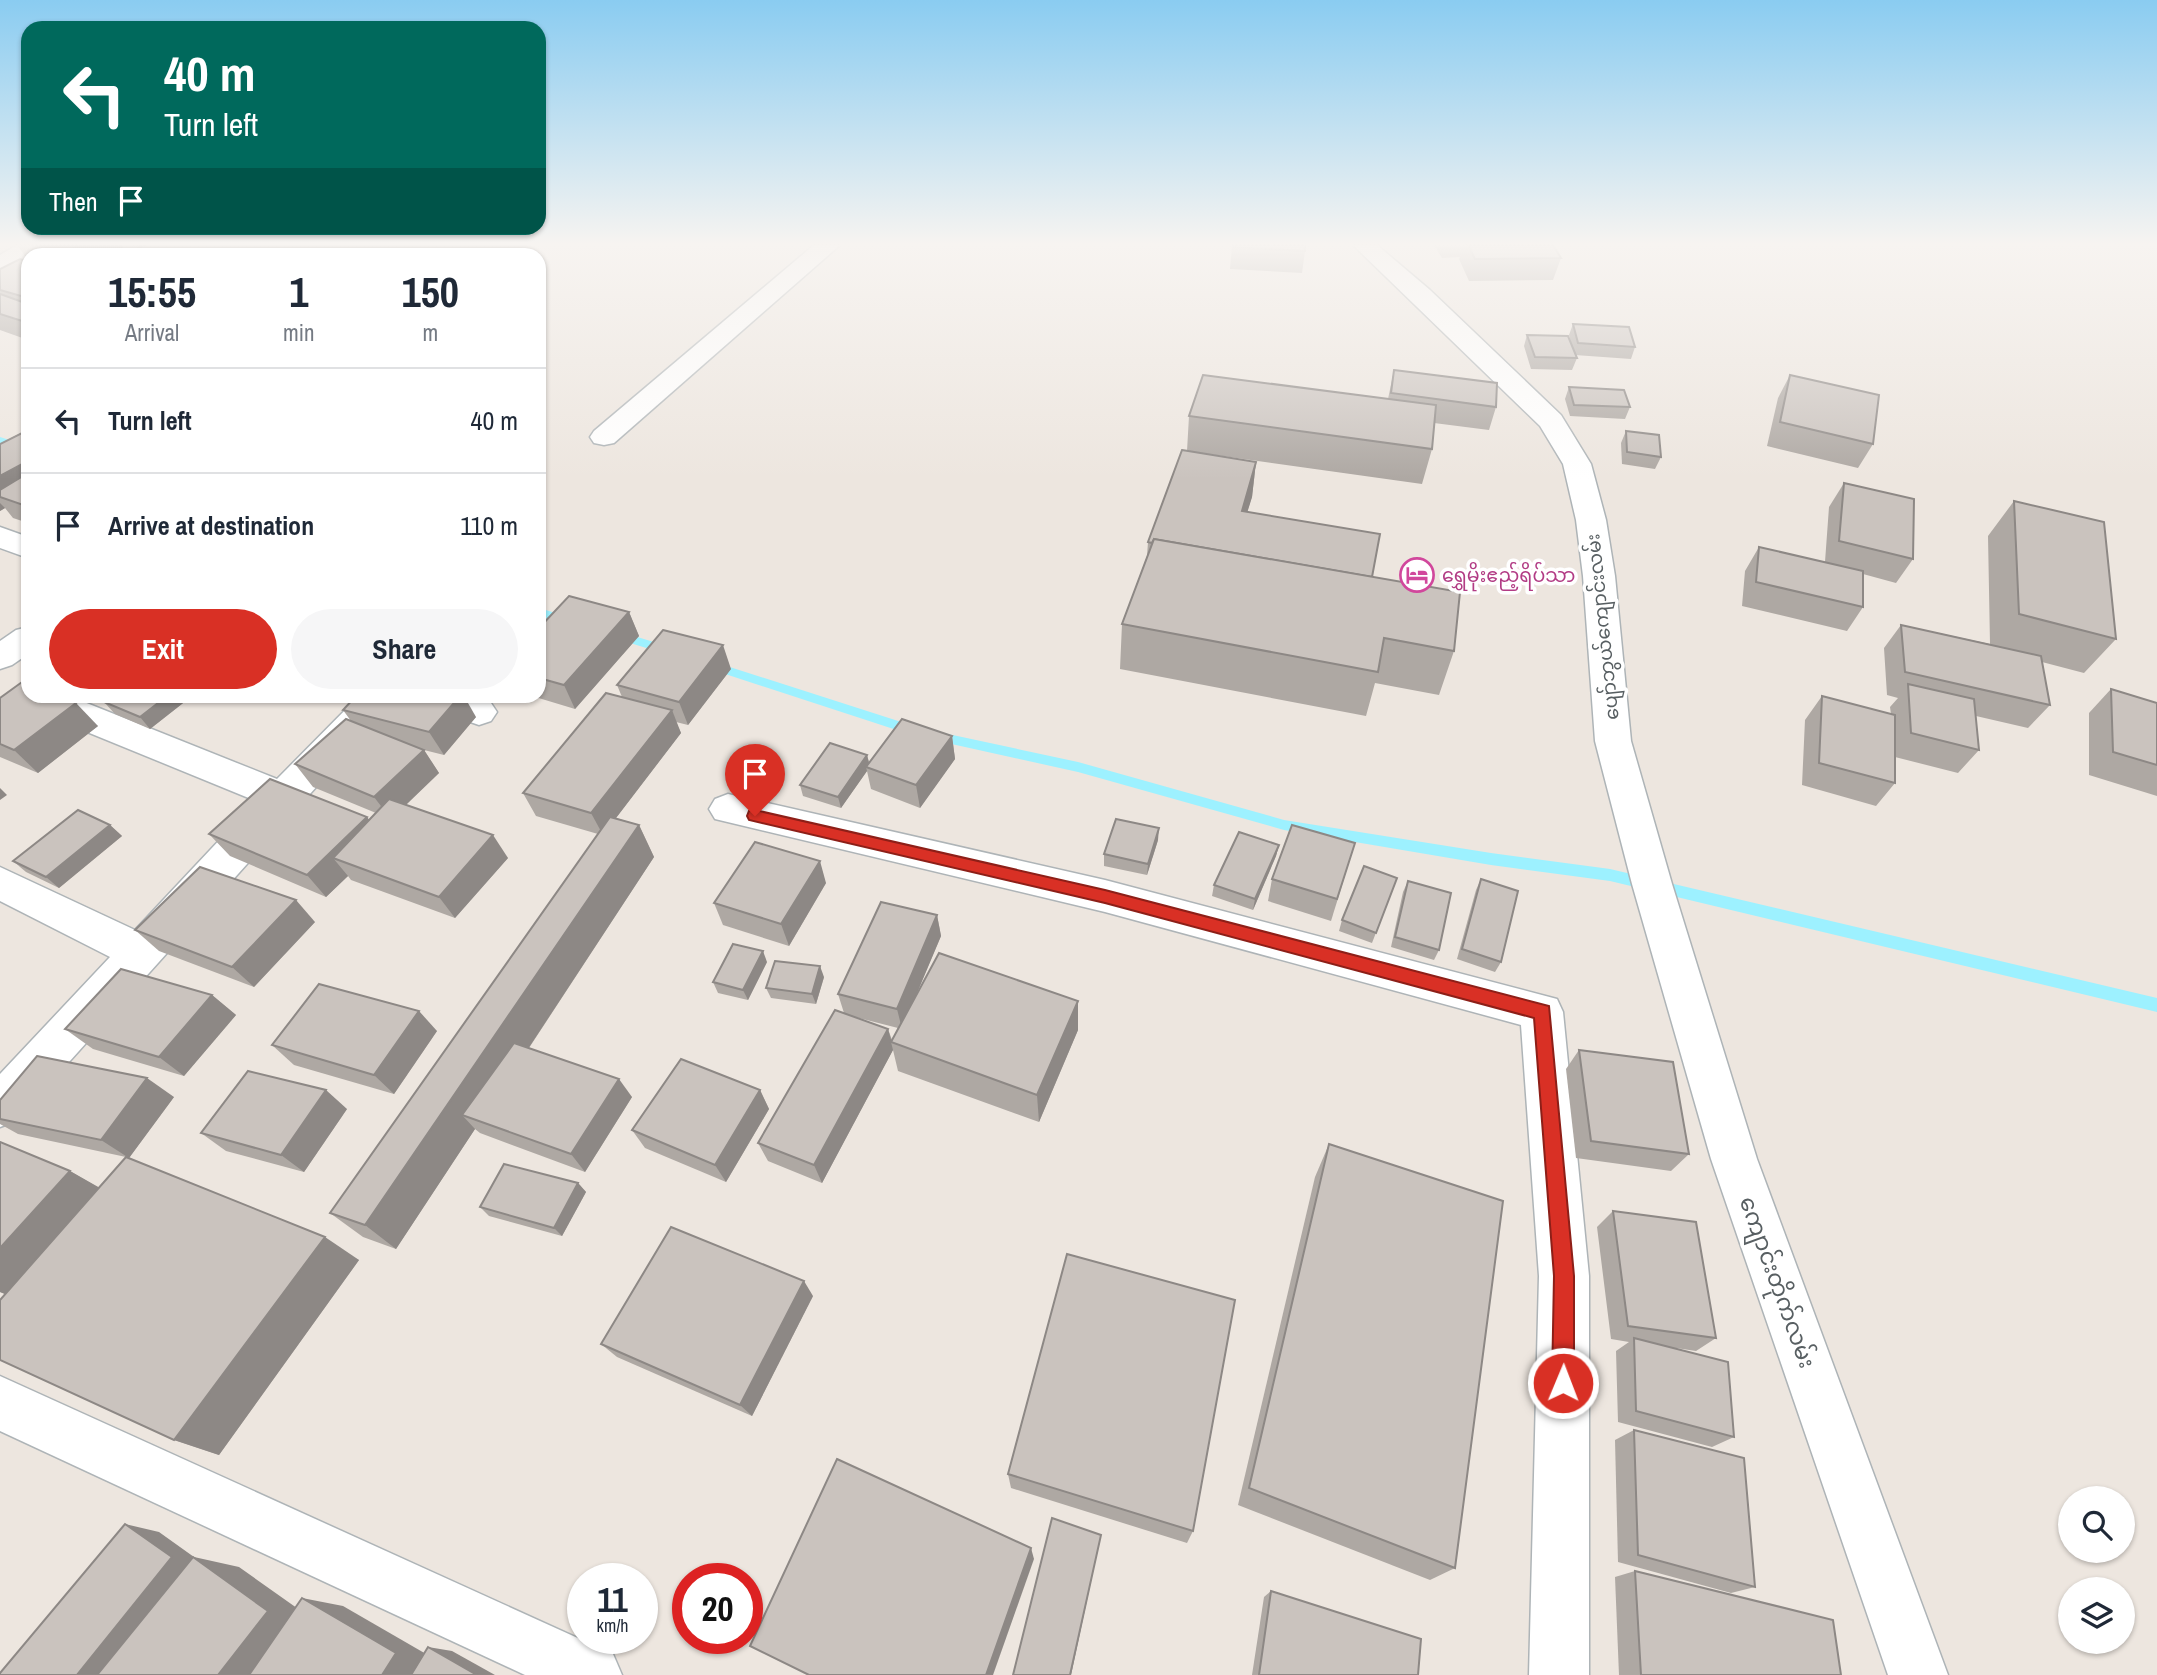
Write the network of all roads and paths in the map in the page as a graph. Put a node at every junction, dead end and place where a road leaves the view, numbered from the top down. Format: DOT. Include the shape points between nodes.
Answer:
graph roads {
  1 [pos="736,323"];
  2 [pos="1450,323"];
  3 [pos="604,437"];
  4 [pos="0,537"];
  5 [pos="21,545"];
  6 [pos="21,643"];
  7 [pos="0,657"];
  8 [pos="0,683"];
  9 [pos="21,691"];
  10 [pos="50,703"];
  11 [pos="374,703"];
  12 [pos="454,703"];
  13 [pos="480,712"];
  14 [pos="283,797"];
  15 [pos="728,809"];
  16 [pos="0,883"];
  17 [pos="1652,884"];
  18 [pos="142,953"];
  19 [pos="0,1106"];
  20 [pos="0,1404"];
  21 [pos="592,1675"];
  22 [pos="1559,1675"];
  23 [pos="1918,1675"];
  1 -- 3 [label="street"];
  2 -- 17 [label="street, ပျော်ဘွယ်ကျောင်းလမ်း" via="1551,421 1577,464 1599,576 1613,741"];
  4 -- 5 [label="street"];
  6 -- 7 [label="street"];
  8 -- 9 [label="street"];
  10 -- 14 [label="street"];
  11 -- 14 [label="street"];
  12 -- 13 [label="street"];
  14 -- 18 [label="street"];
  15 -- 22 [label="street" via="1105,896 1542,1012 1564,1276"];
  16 -- 18 [label="street"];
  17 -- 23 [label="street, ကျောင်းတိုက်လမ်း" via="1734,1159"];
  18 -- 19 [label="street"];
  20 -- 21 [label="street"];
}
